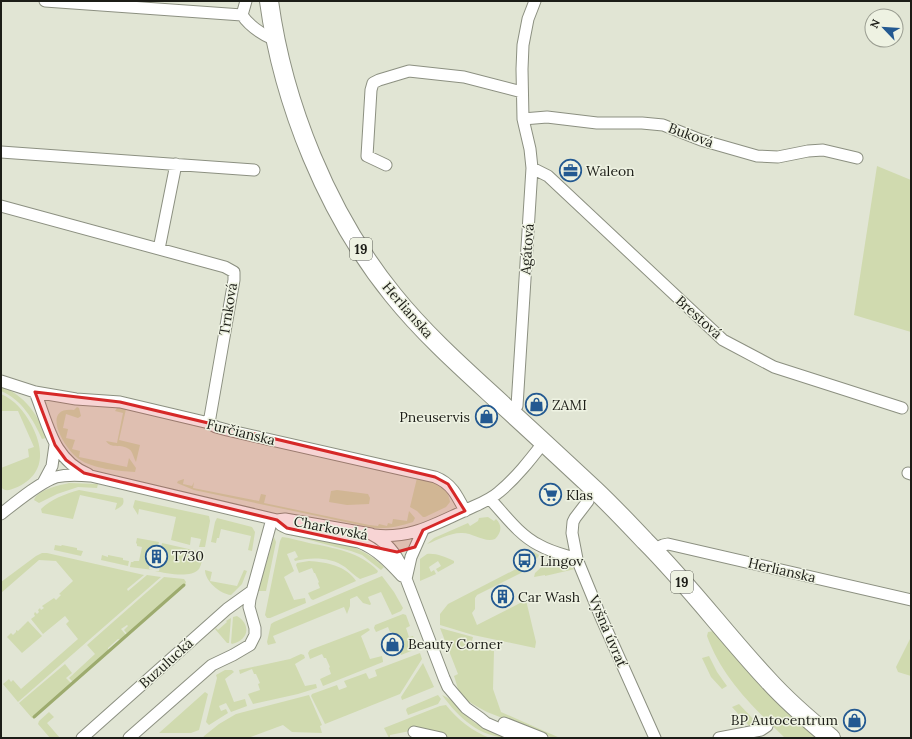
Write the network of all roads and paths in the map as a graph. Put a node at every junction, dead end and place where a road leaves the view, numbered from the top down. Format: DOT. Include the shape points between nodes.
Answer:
graph roads {
  1 [pos="45,1"];
  2 [pos="246,1"];
  3 [pos="269,1"];
  4 [pos="535,1"];
  5 [pos="242,15"];
  6 [pos="275,40"];
  7 [pos="522,92"];
  8 [pos="523,119"];
  9 [pos="1,152"];
  10 [pos="857,158"];
  11 [pos="176,164"];
  12 [pos="386,165"];
  13 [pos="532,168"];
  14 [pos="254,170"];
  15 [pos="1,206"];
  16 [pos="158,249"];
  17 [pos="1,381"];
  18 [pos="35,392"];
  19 [pos="517,406"];
  20 [pos="902,408"];
  21 [pos="209,423"];
  22 [pos="544,442"];
  23 [pos="55,445"];
  24 [pos="64,458"];
  25 [pos="53,461"];
  26 [pos="58,475"];
  27 [pos="91,476"];
  28 [pos="43,484"];
  29 [pos="490,499"];
  30 [pos="588,502"];
  31 [pos="465,511"];
  32 [pos="1,514"];
  33 [pos="275,519"];
  34 [pos="423,530"];
  35 [pos="371,534"];
  36 [pos="408,534"];
  37 [pos="415,547"];
  38 [pos="372,549"];
  39 [pos="654,550"];
  40 [pos="392,552"];
  41 [pos="577,559"];
  42 [pos="393,566"];
  43 [pos="406,580"];
  44 [pos="252,591"];
  45 [pos="911,600"];
  46 [pos="480,718"];
  47 [pos="767,726"];
  48 [pos="414,732"];
  49 [pos="82,738"];
  50 [pos="129,738"];
  51 [pos="441,738"];
  52 [pos="520,738"];
  53 [pos="542,738"];
  54 [pos="655,738"];
  55 [pos="719,738"];
  56 [pos="831,738"];
  1 -- 5 [label="street"];
  2 -- 5 [label="street"];
  3 -- 6 [label="main road, Herlianska / 19"];
  4 -- 7 [label="street, Agátová" via="523,44"];
  5 -- 6 [label="street" via="253,28"];
  6 -- 22 [label="main road, Herlianska / 19" via="305,140 340,217 365,256 393,295 426,332"];
  7 -- 8 [label="street, Agátová"];
  7 -- 12 [label="street" via="468,78 428,72 406,72 378,80 373,83 371,90 367,156"];
  8 -- 10 [label="street, Buková" via="548,117 597,123 663,125 701,140 757,156 778,157 823,150"];
  8 -- 13 [label="street, Agátová"];
  9 -- 11 [label="street"];
  11 -- 14 [label="street"];
  11 -- 16 [label="street"];
  13 -- 19 [label="street, Agátová"];
  13 -- 20 [label="street, Brestová" via="548,176 723,340 774,367"];
  15 -- 16 [label="street, Trnková"];
  16 -- 21 [label="street, Trnková" via="225,267 234,272"];
  17 -- 18 [label="street, Furčianska"];
  18 -- 21 [label="street, Furčianska" via="76,399 120,402"];
  18 -- 23 [label="street"];
  21 -- 31 [label="street, Furčianska" via="227,430 435,477 452,487"];
  22 -- 29 [label="street" via="520,471"];
  22 -- 39 [label="main road, Herlianska / 19"];
  23 -- 24 [label="street"];
  23 -- 25 [label="street"];
  24 -- 26 [label="street" via="65,464"];
  24 -- 27 [label="street" via="78,470"];
  25 -- 26 [label="street"];
  25 -- 28 [label="street"];
  26 -- 27 [label="street, Charkovská"];
  26 -- 28 [label="street, Charkovská"];
  27 -- 33 [label="street, Charkovská"];
  28 -- 32 [label="street, Charkovská"];
  29 -- 31 [label="street"];
  29 -- 41 [label="street" via="531,540 548,550"];
  30 -- 41 [label="street, Vyšná úvrať" via="573,522 572,533"];
  31 -- 34 [label="street"];
  33 -- 35 [label="street, Charkovská"];
  33 -- 38 [label="street, Charkovská" via="287,528 360,542"];
  33 -- 44 [label="street"];
  34 -- 36 [label="street"];
  34 -- 37 [label="street"];
  35 -- 36 [label="street"];
  35 -- 40 [label="street, Charkovská"];
  36 -- 40 [label="street" via="397,542"];
  37 -- 40 [label="street" via="404,552"];
  37 -- 43 [label="street"];
  38 -- 40 [label="street"];
  38 -- 42 [label="street, Charkovská"];
  39 -- 45 [label="street, Herlianska" via="668,544"];
  39 -- 56 [label="main road, Herlianska / 19" via="768,681"];
  40 -- 42 [label="street"];
  40 -- 43 [label="street, Charkovská" via="400,563"];
  41 -- 54 [label="street, Vyšná úvrať"];
  42 -- 43 [label="street, Charkovská"];
  43 -- 46 [label="street" via="448,687 466,708"];
  44 -- 49 [label="street, Buzulucká" via="227,609"];
  44 -- 50 [label="street" via="249,607 255,635 250,645 212,665"];
  46 -- 52 [label="street"];
  46 -- 53 [label="street" via="494,720"];
  47 -- 55 [label="street" via="756,731"];
  48 -- 51 [label="street"];
}
